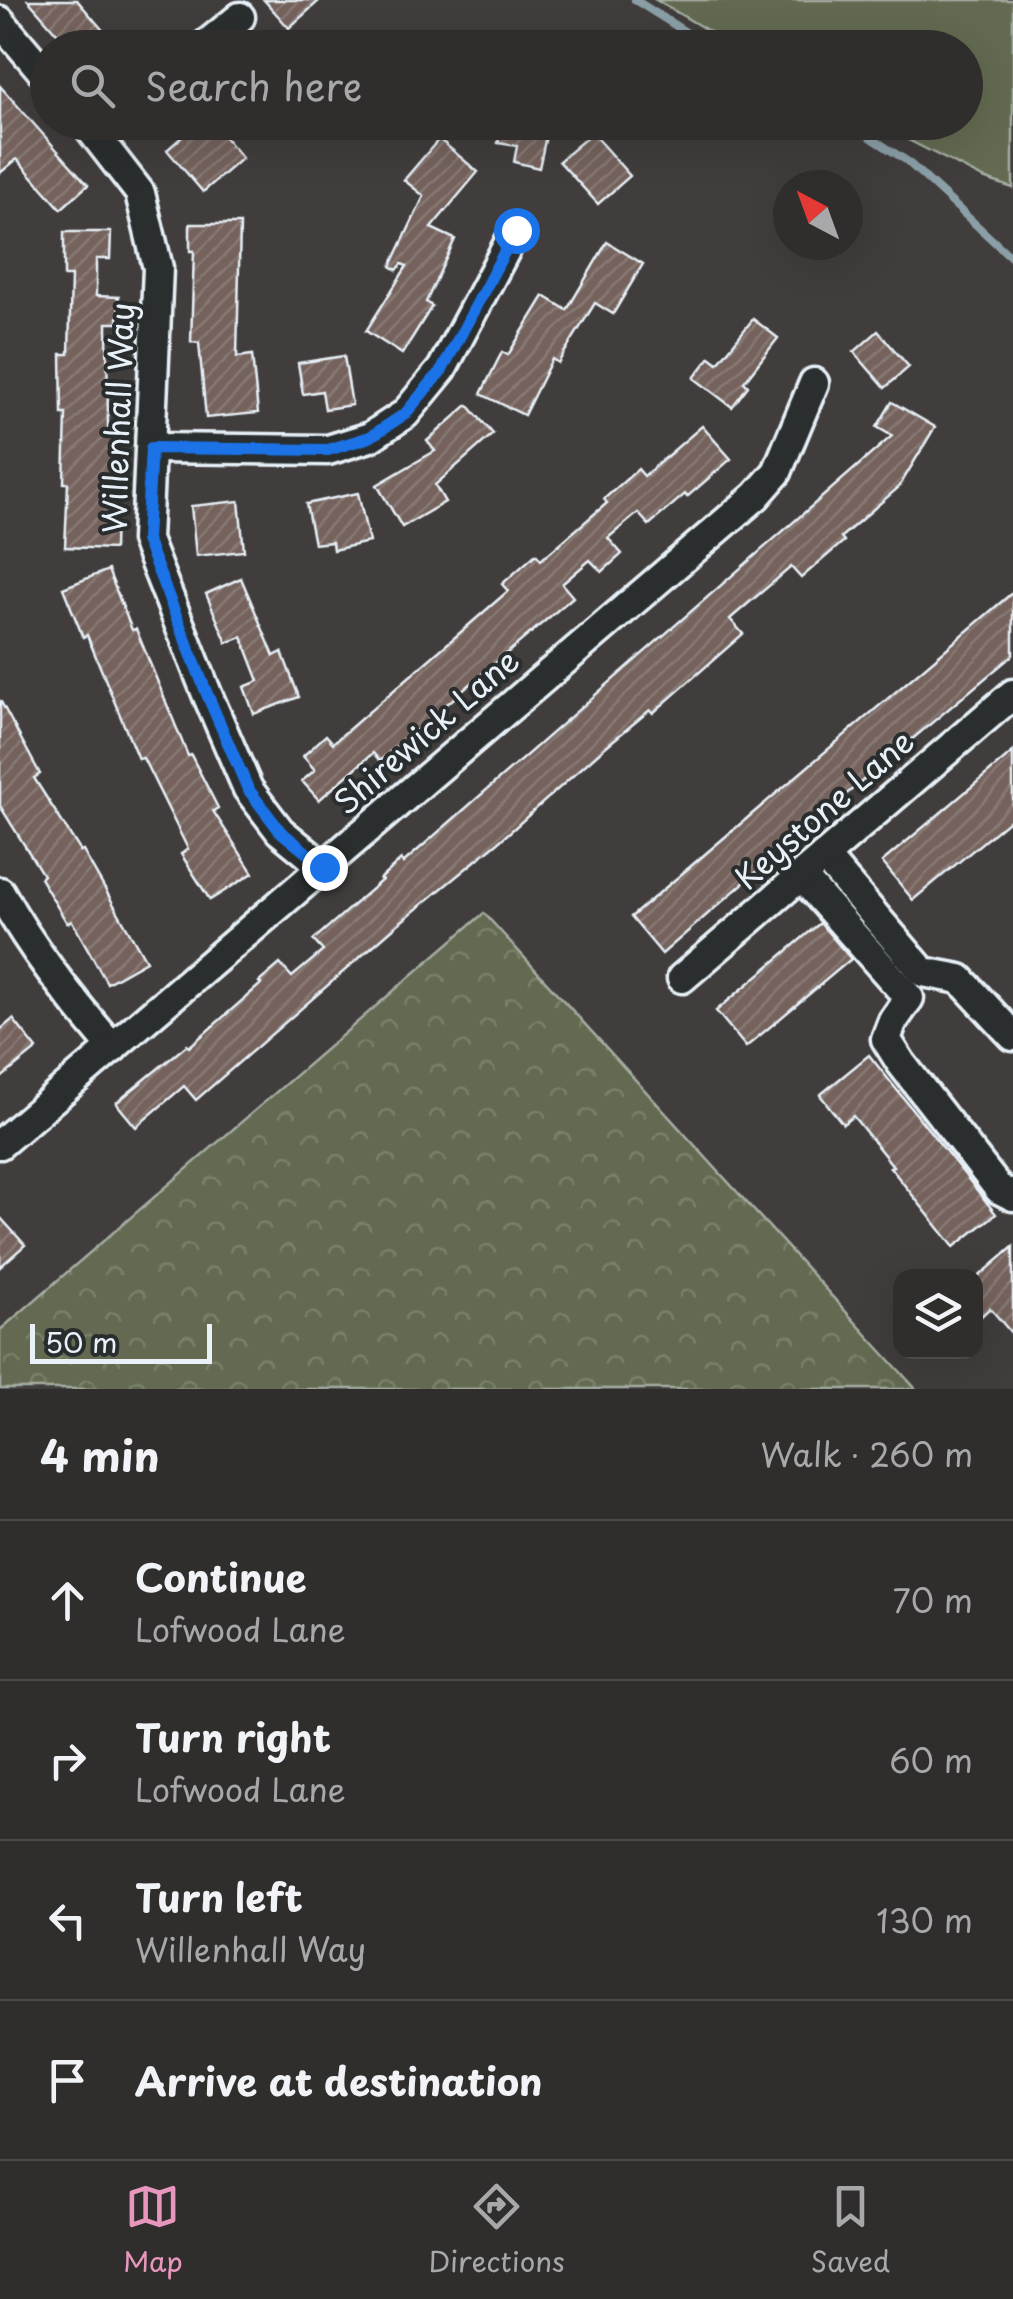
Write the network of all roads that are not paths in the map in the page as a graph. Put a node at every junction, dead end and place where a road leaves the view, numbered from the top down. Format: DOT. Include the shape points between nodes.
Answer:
graph roads {
  1 [pos="240,17"];
  2 [pos="0,21"];
  3 [pos="224,30"];
  4 [pos="30,57"];
  5 [pos="105,140"];
  6 [pos="516,230"];
  7 [pos="814,383"];
  8 [pos="151,448"];
  9 [pos="1013,694"];
  10 [pos="824,856"];
  11 [pos="324,867"];
  12 [pos="802,877"];
  13 [pos="0,892"];
  14 [pos="682,978"];
  15 [pos="1013,1036"];
  16 [pos="113,1048"];
  17 [pos="0,1144"];
  18 [pos="1013,1196"];
  1 -- 3 [label="street"];
  2 -- 4 [label="street"];
  5 -- 8 [label="street, Willenhall Way" via="140,193 158,268"];
  6 -- 8 [label="street" via="442,370 405,414 370,437 328,450"];
  7 -- 11 [label="street, Shirewick Lane" via="777,472 756,496"];
  8 -- 11 [label="street, Willenhall Way" via="146,540 207,694 248,789 280,831"];
  9 -- 10 [label="street, Keystone Lane"];
  10 -- 12 [label="street, Keystone Lane"];
  10 -- 15 [label="street" via="923,972 960,979"];
  11 -- 16 [label="street, Shirewick Lane"];
  12 -- 14 [label="street, Keystone Lane"];
  12 -- 18 [label="street" via="908,998 886,1039 999,1189"];
  13 -- 16 [label="street" via="65,992"];
  16 -- 17 [label="street, Shirewick Lane"];
}
